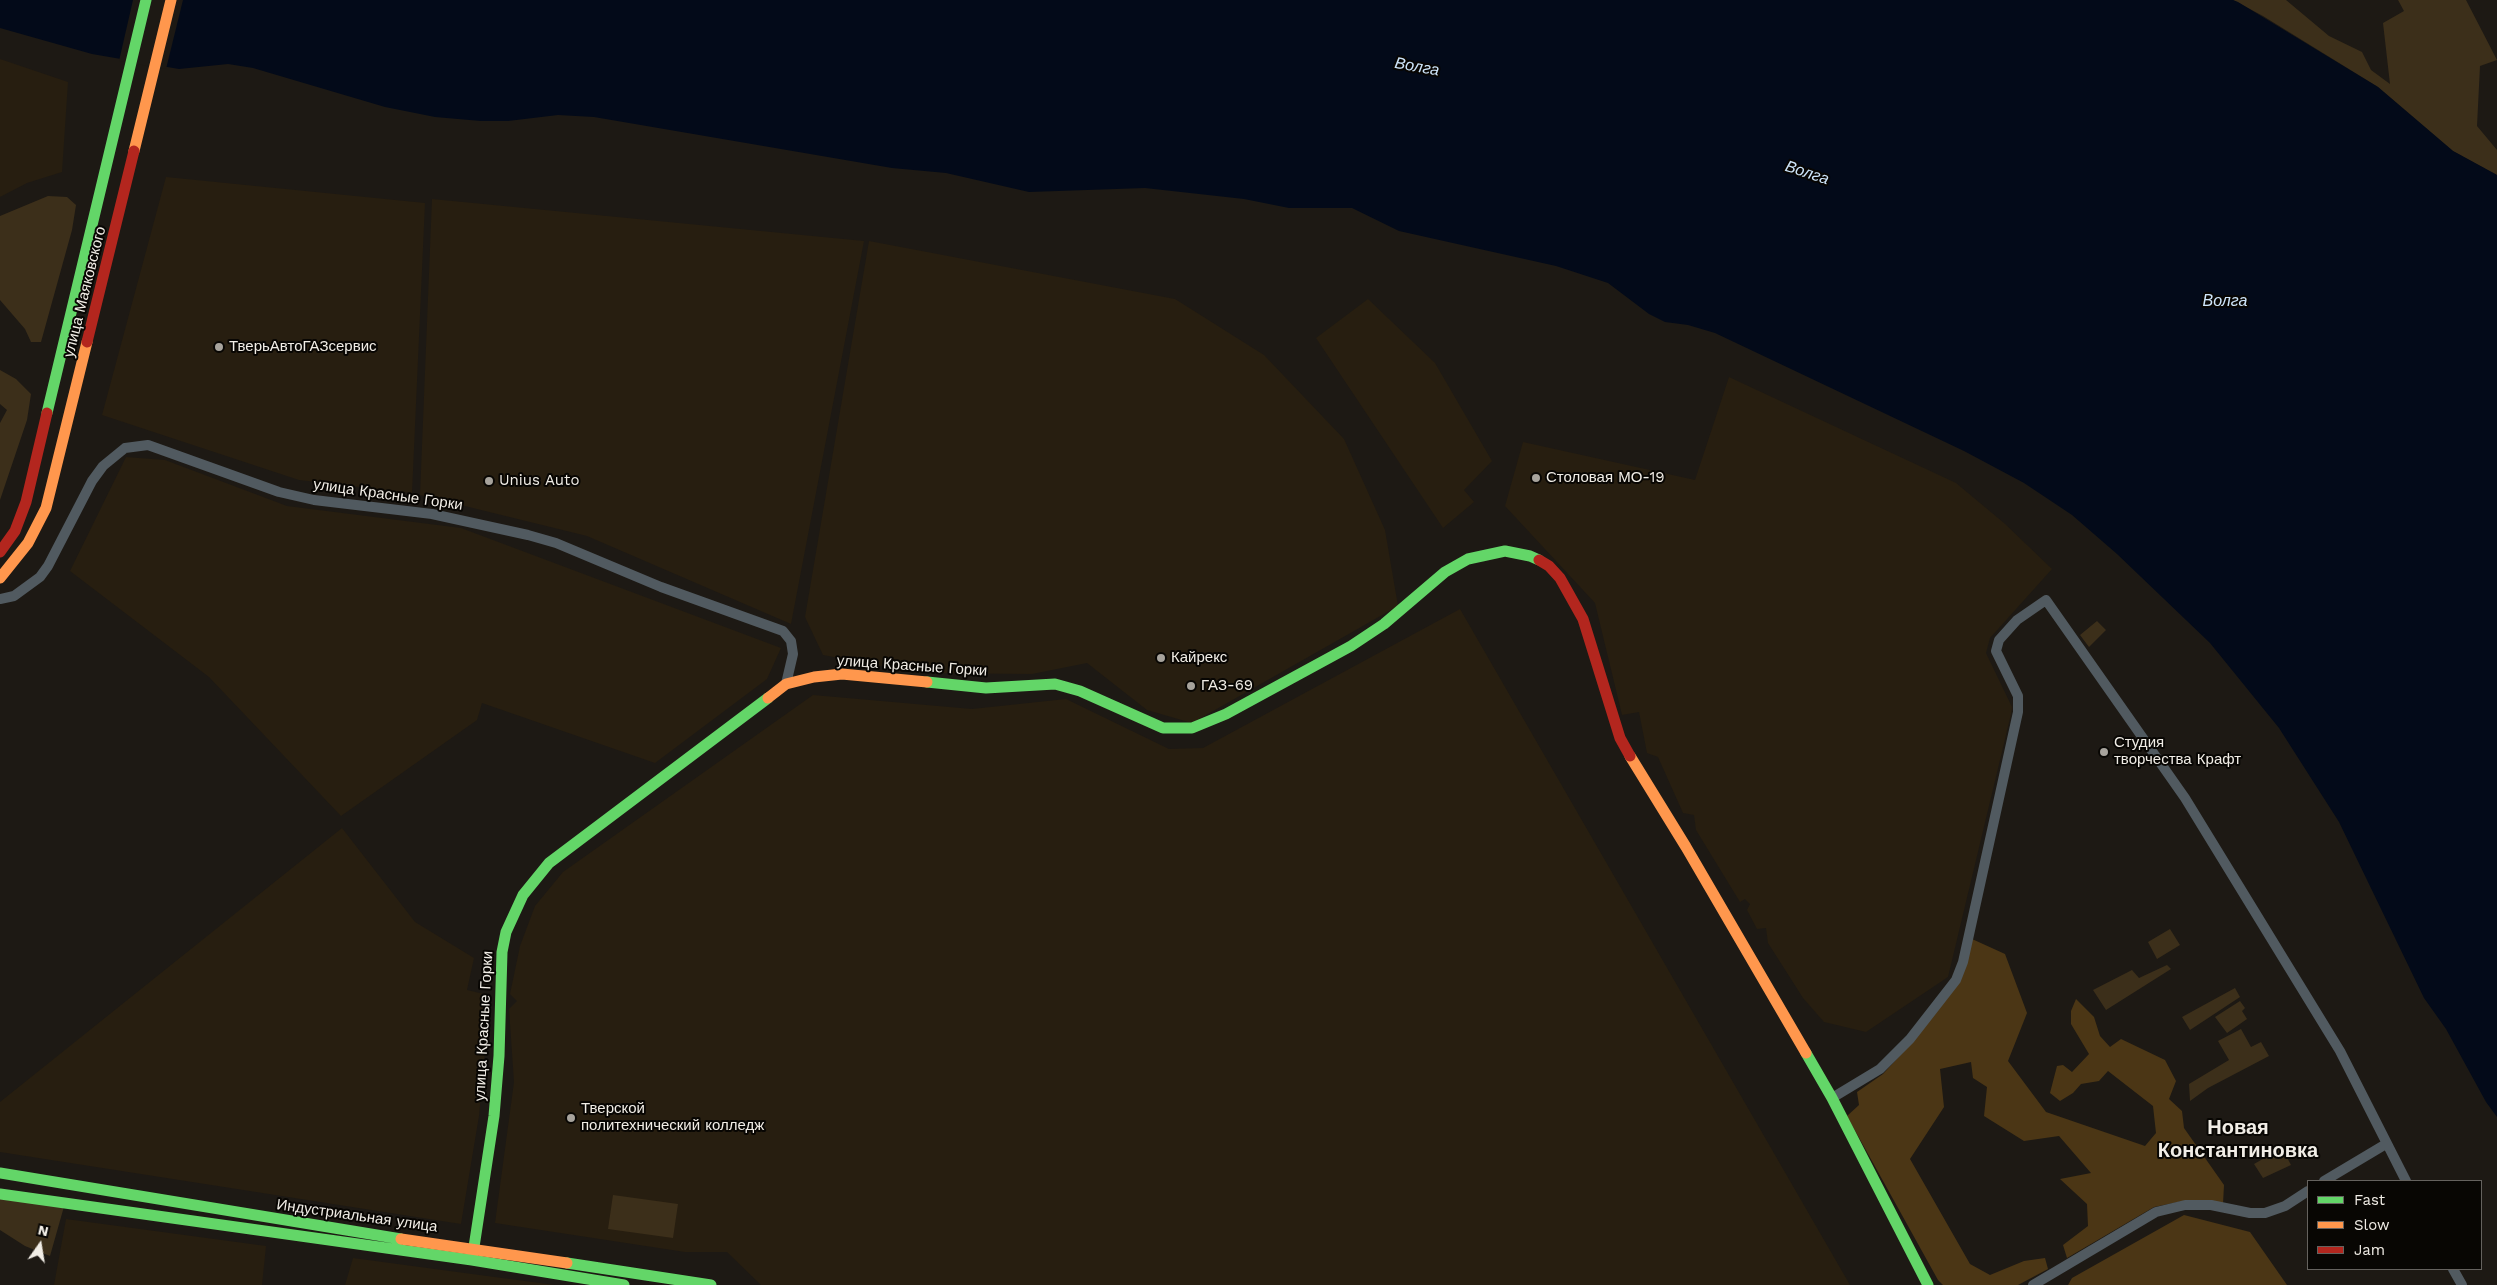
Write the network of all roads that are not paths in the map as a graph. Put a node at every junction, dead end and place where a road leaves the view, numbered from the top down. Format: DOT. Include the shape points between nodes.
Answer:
graph roads {
  1 [pos="146,0"];
  2 [pos="171,0"];
  3 [pos="0,552"];
  4 [pos="0,578"];
  5 [pos="0,599"];
  6 [pos="786,684"];
  7 [pos="1832,1098"];
  8 [pos="2386,1144"];
  9 [pos="0,1172"];
  10 [pos="2326,1180"];
  11 [pos="2405,1180"];
  12 [pos="2307,1192"];
  13 [pos="0,1194"];
  14 [pos="474,1248"];
  15 [pos="472,1260"];
  16 [pos="2454,1270"];
  17 [pos="624,1285"];
  18 [pos="710,1285"];
  19 [pos="1928,1285"];
  20 [pos="2033,1285"];
  21 [pos="2462,1285"];
  1 -- 3 [label="street, улица Маяковского" via="26,502 15,531"];
  2 -- 4 [label="street, улица Маяковского" via="46,508 28,543"];
  5 -- 6 [label="street, улица Красные Горки" via="23,592 44,572 102,466 125,448 148,445 288,494 432,514 556,543 661,587 783,631 791,641 793,654"];
  6 -- 7 [label="street, улица Красные Горки" via="814,676 842,674 986,688 1056,684 1080,691 1163,728 1192,728 1226,714 1351,646 1468,559 1505,551 1530,556 1560,578 1583,619 1620,738"];
  6 -- 14 [label="street, улица Красные Горки" via="549,863 523,895 511,920 502,952 500,1056"];
  7 -- 8 [label="street" via="1880,1069 1910,1039 1956,980 1963,962 2018,712 2018,696 1996,651 1999,640 2017,620 2046,600 2185,798 2340,1051"];
  7 -- 19 [label="street, улица Красные Горки"];
  8 -- 10 [label="street"];
  8 -- 11 [label="street"];
  9 -- 14 [label="street, Индустриальная улица" via="283,1221"];
  12 -- 20 [label="street" via="2285,1206 2265,1213 2211,1205 2185,1205 2156,1212"];
  13 -- 15 [label="street, Индустриальная улица"];
  14 -- 15 [label="street, улица Красные Горки"];
  14 -- 18 [label="street, Индустриальная улица"];
  15 -- 17 [label="street, Индустриальная улица"];
  16 -- 21 [label="street"];
}
